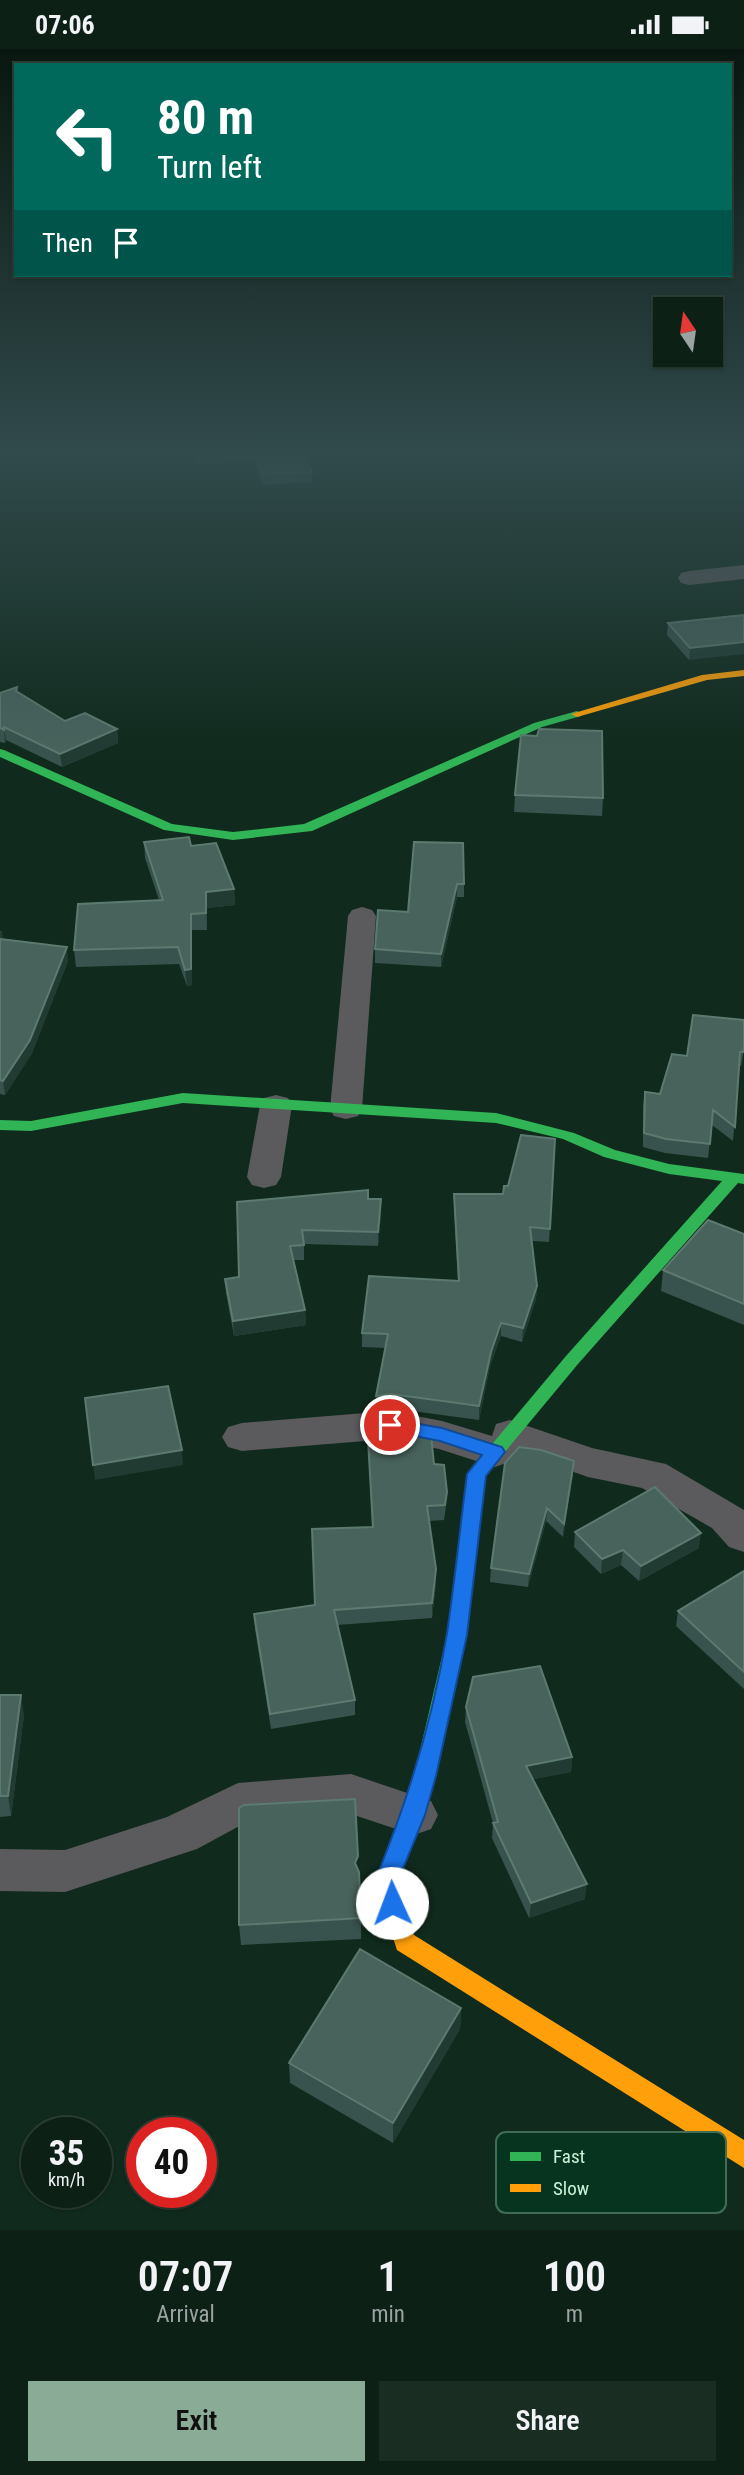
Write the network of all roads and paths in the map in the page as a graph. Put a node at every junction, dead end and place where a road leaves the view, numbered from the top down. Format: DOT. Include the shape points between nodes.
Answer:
graph roads {
  1 [pos="744,572"];
  2 [pos="689,578"];
  3 [pos="744,673"];
  4 [pos="0,753"];
  5 [pos="362,916"];
  6 [pos="276,1105"];
  7 [pos="346,1109"];
  8 [pos="0,1125"];
  9 [pos="264,1177"];
  10 [pos="740,1178"];
  11 [pos="242,1437"];
  12 [pos="502,1443"];
  13 [pos="744,1536"];
  14 [pos="414,1815"];
  15 [pos="0,1870"];
  16 [pos="707,2132"];
  17 [pos="726,2144"];
  18 [pos="744,2155"];
  1 -- 2 [label="street"];
  3 -- 4 [label="street" via="706,677 538,725 307,828 258,834 233,836 169,827"];
  5 -- 7 [label="street"];
  6 -- 7 [label="street"];
  6 -- 8 [label="street" via="183,1098 31,1126"];
  6 -- 9 [label="street"];
  7 -- 10 [label="street" via="496,1118 669,1169"];
  10 -- 12 [label="street"];
  11 -- 12 [label="street" via="390,1425"];
  12 -- 13 [label="street" via="652,1475 726,1517"];
  12 -- 14 [label="street" via="477,1474 457,1635"];
  14 -- 15 [label="street" via="351,1794 238,1804 180,1834 65,1871"];
  14 -- 16 [label="street" via="386,1883 405,1942"];
  17 -- 18 [label="street"];
}
